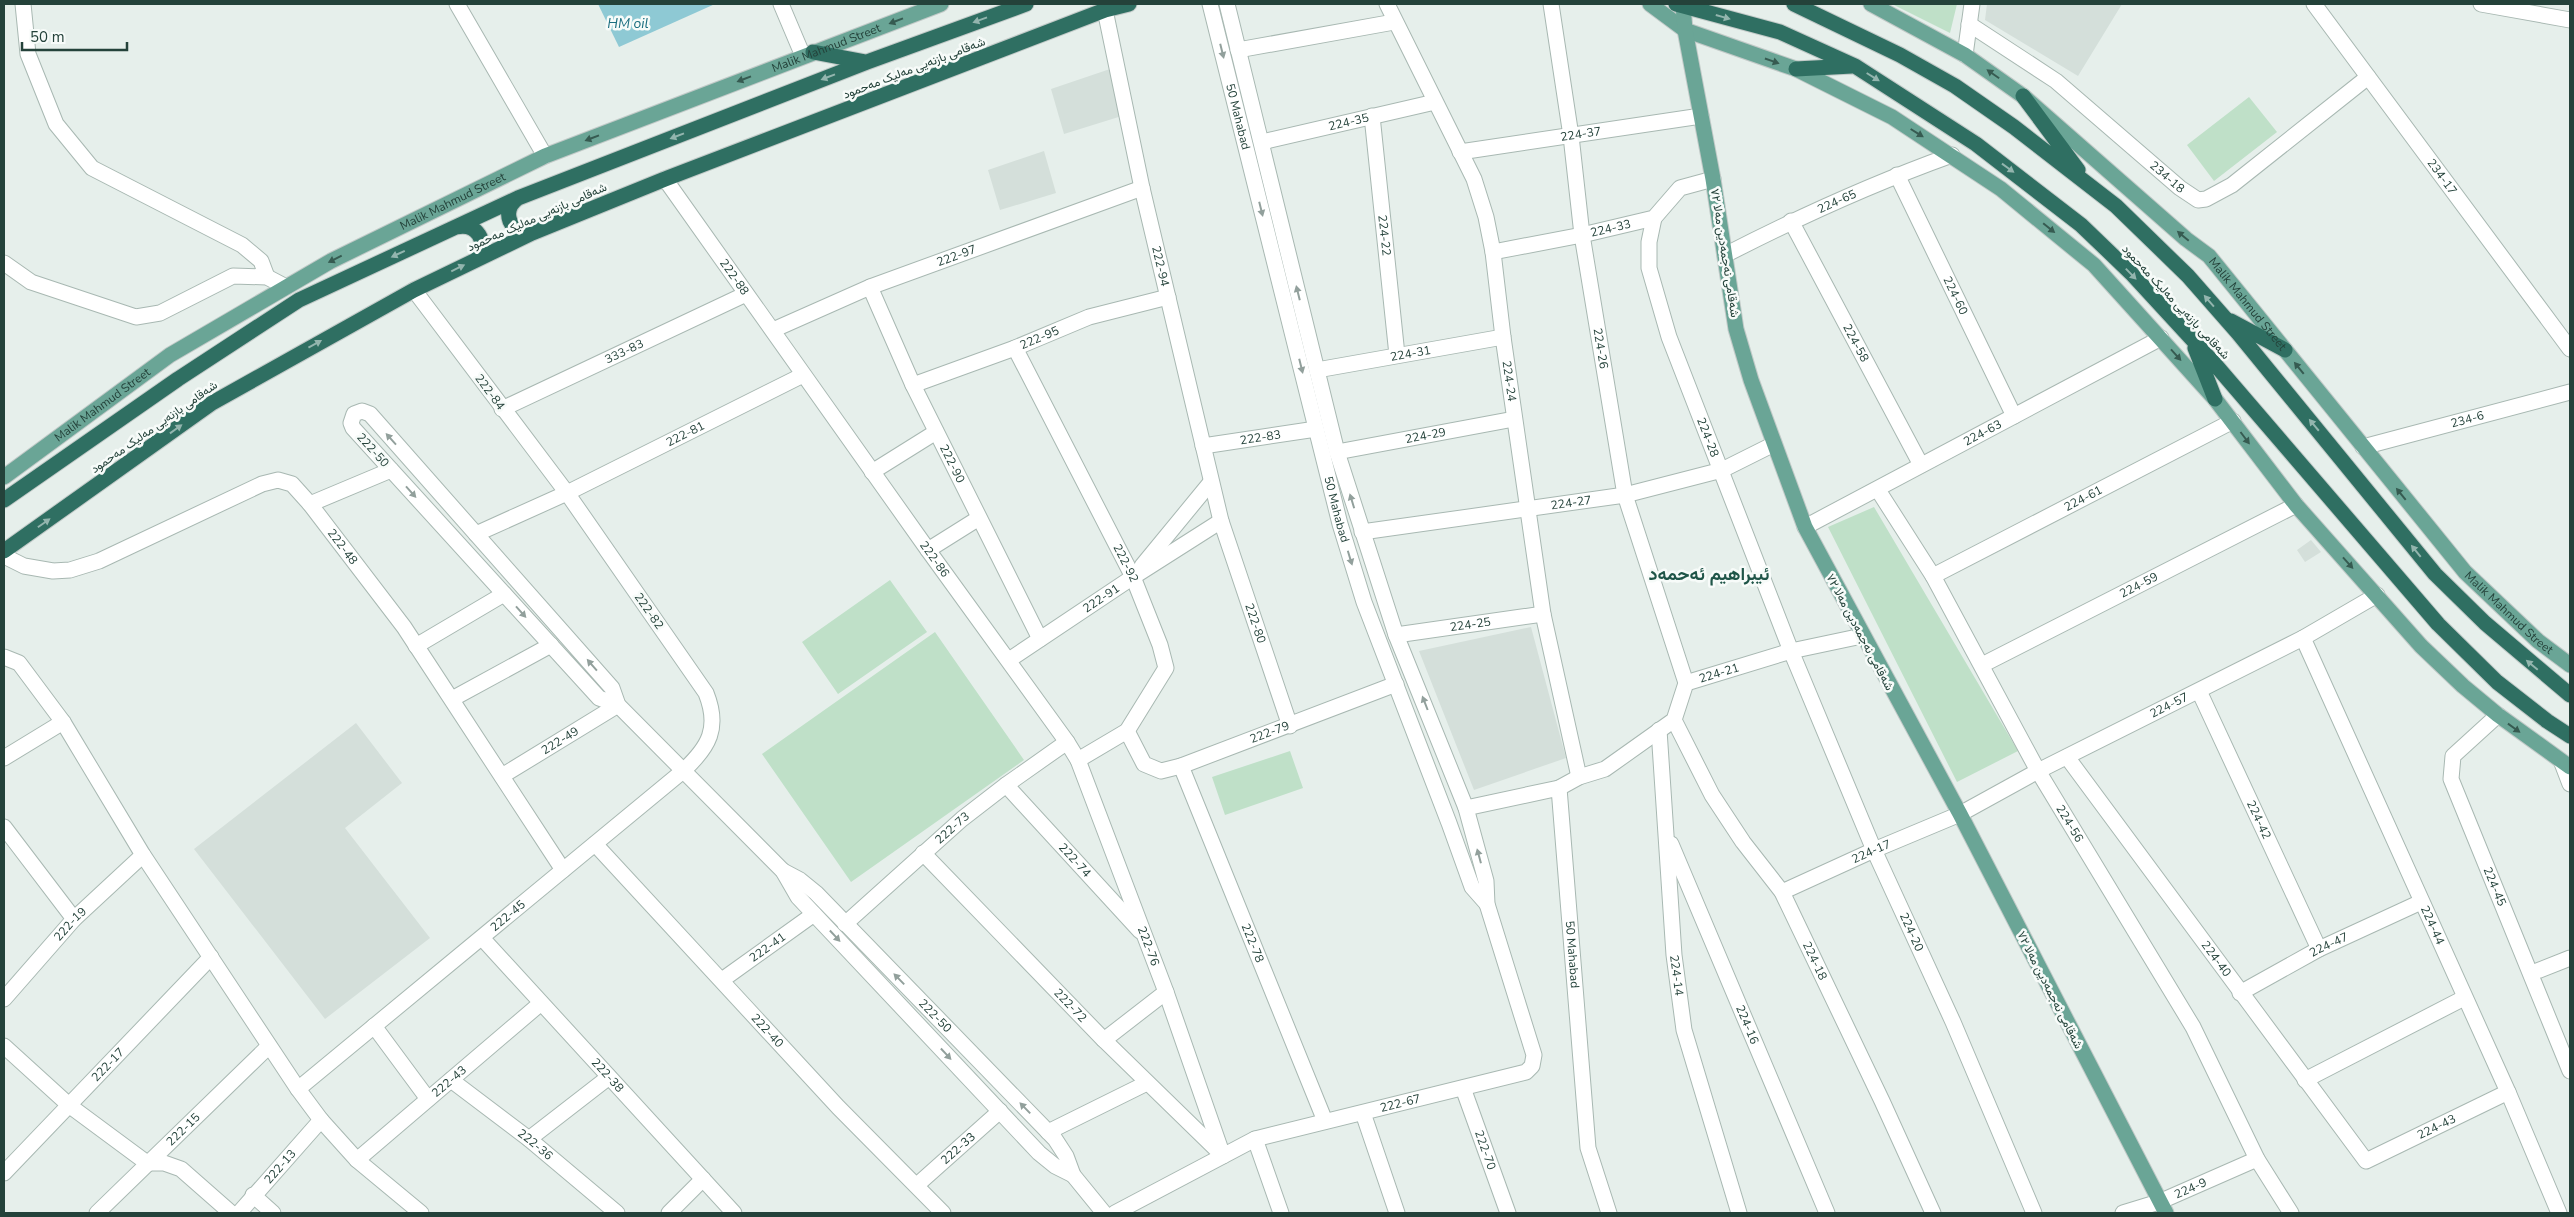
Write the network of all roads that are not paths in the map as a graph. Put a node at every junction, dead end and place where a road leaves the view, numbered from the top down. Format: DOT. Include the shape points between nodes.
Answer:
graph roads {
  1 [pos="23,4"];
  2 [pos="457,4"];
  3 [pos="781,4"];
  4 [pos="942,4"];
  5 [pos="1026,4"];
  6 [pos="1129,4"];
  7 [pos="1210,4"];
  8 [pos="1227,4"];
  9 [pos="1387,4"];
  10 [pos="1551,4"];
  11 [pos="1650,4"];
  12 [pos="1680,4"];
  13 [pos="1794,4"];
  14 [pos="1871,4"];
  15 [pos="1972,4"];
  16 [pos="2314,4"];
  17 [pos="2481,4"];
  18 [pos="1105,10"];
  19 [pos="2570,20"];
  20 [pos="1394,22"];
  21 [pos="1970,24"];
  22 [pos="1685,30"];
  23 [pos="1238,50"];
  24 [pos="808,54"];
  25 [pos="1965,55"];
  26 [pos="867,62"];
  27 [pos="1855,66"];
  28 [pos="1796,69"];
  29 [pos="2368,77"];
  30 [pos="2023,96"];
  31 [pos="1434,102"];
  32 [pos="1372,116"];
  33 [pos="1701,116"];
  34 [pos="1571,136"];
  35 [pos="1262,142"];
  36 [pos="1460,152"];
  37 [pos="1952,155"];
  38 [pos="545,156"];
  39 [pos="1897,175"];
  40 [pos="665,179"];
  41 [pos="1713,179"];
  42 [pos="2089,185"];
  43 [pos="1142,188"];
  44 [pos="518,198"];
  45 [pos="1654,218"];
  46 [pos="1791,221"];
  47 [pos="456,227"];
  48 [pos="532,233"];
  49 [pos="1582,235"];
  50 [pos="1494,252"];
  51 [pos="1725,255"];
  52 [pos="477,260"];
  53 [pos="4,263"];
  54 [pos="267,277"];
  55 [pos="286,287"];
  56 [pos="870,287"];
  57 [pos="414,290"];
  58 [pos="746,294"];
  59 [pos="1168,297"];
  60 [pos="2223,316"];
  61 [pos="773,330"];
  62 [pos="1503,336"];
  63 [pos="2161,338"];
  64 [pos="2192,339"];
  65 [pos="1015,348"];
  66 [pos="2570,348"];
  67 [pos="2285,350"];
  68 [pos="1397,355"];
  69 [pos="1317,370"];
  70 [pos="803,375"];
  71 [pos="913,385"];
  72 [pos="2570,392"];
  73 [pos="2215,399"];
  74 [pos="502,409"];
  75 [pos="2014,416"];
  76 [pos="1514,419"];
  77 [pos="2232,421"];
  78 [pos="1316,429"];
  79 [pos="936,432"];
  80 [pos="1774,444"];
  81 [pos="1202,446"];
  82 [pos="2363,447"];
  83 [pos="1337,452"];
  84 [pos="1921,465"];
  85 [pos="391,470"];
  86 [pos="1722,470"];
  87 [pos="872,472"];
  88 [pos="4,477"];
  89 [pos="1211,482"];
  90 [pos="1878,490"];
  91 [pos="567,493"];
  92 [pos="1625,495"];
  93 [pos="4,500"];
  94 [pos="310,504"];
  95 [pos="2296,505"];
  96 [pos="1527,509"];
  97 [pos="979,518"];
  98 [pos="1221,521"];
  99 [pos="1805,527"];
  100 [pos="1362,532"];
  101 [pos="476,534"];
  102 [pos="928,550"];
  103 [pos="4,551"];
  104 [pos="4,556"];
  105 [pos="1933,576"];
  106 [pos="1133,577"];
  107 [pos="504,594"];
  108 [pos="2377,595"];
  109 [pos="1543,614"];
  110 [pos="1396,635"];
  111 [pos="1862,636"];
  112 [pos="2303,638"];
  113 [pos="1040,639"];
  114 [pos="551,645"];
  115 [pos="416,646"];
  116 [pos="1791,651"];
  117 [pos="4,657"];
  118 [pos="1009,660"];
  119 [pos="1982,665"];
  120 [pos="2570,665"];
  121 [pos="1686,683"];
  122 [pos="1396,684"];
  123 [pos="2198,691"];
  124 [pos="2570,695"];
  125 [pos="452,699"];
  126 [pos="618,705"];
  127 [pos="2498,716"];
  128 [pos="1674,720"];
  129 [pos="64,722"];
  130 [pos="1290,726"];
  131 [pos="1127,730"];
  132 [pos="1659,730"];
  133 [pos="712,736"];
  134 [pos="2570,736"];
  135 [pos="1067,742"];
  136 [pos="2066,757"];
  137 [pos="4,758"];
  138 [pos="1078,760"];
  139 [pos="2566,765"];
  140 [pos="1181,766"];
  141 [pos="684,771"];
  142 [pos="2038,771"];
  143 [pos="502,776"];
  144 [pos="1579,777"];
  145 [pos="2570,784"];
  146 [pos="1006,785"];
  147 [pos="1559,788"];
  148 [pos="1466,808"];
  149 [pos="1960,814"];
  150 [pos="4,827"];
  151 [pos="1667,836"];
  152 [pos="596,844"];
  153 [pos="1874,850"];
  154 [pos="923,853"];
  155 [pos="143,855"];
  156 [pos="563,870"];
  157 [pos="783,871"];
  158 [pos="1782,892"];
  159 [pos="2421,902"];
  160 [pos="1486,904"];
  161 [pos="814,914"];
  162 [pos="74,920"];
  163 [pos="845,924"];
  164 [pos="1145,937"];
  165 [pos="482,938"];
  166 [pos="2319,949"];
  167 [pos="211,957"];
  168 [pos="2570,958"];
  169 [pos="2532,973"];
  170 [pos="722,980"];
  171 [pos="1166,992"];
  172 [pos="2240,993"];
  173 [pos="2464,998"];
  174 [pos="4,999"];
  175 [pos="541,1003"];
  176 [pos="374,1026"];
  177 [pos="1104,1040"];
  178 [pos="4,1046"];
  179 [pos="269,1046"];
  180 [pos="2570,1071"];
  181 [pos="609,1077"];
  182 [pos="451,1080"];
  183 [pos="2305,1080"];
  184 [pos="1147,1083"];
  185 [pos="1463,1088"];
  186 [pos="298,1089"];
  187 [pos="2508,1092"];
  188 [pos="428,1099"];
  189 [pos="70,1106"];
  190 [pos="1000,1111"];
  191 [pos="1363,1113"];
  192 [pos="321,1120"];
  193 [pos="1325,1121"];
  194 [pos="1048,1132"];
  195 [pos="1255,1139"];
  196 [pos="530,1140"];
  197 [pos="1222,1156"];
  198 [pos="2257,1159"];
  199 [pos="357,1160"];
  200 [pos="2366,1161"];
  201 [pos="147,1163"];
  202 [pos="4,1173"];
  203 [pos="1073,1175"];
  204 [pos="703,1179"];
  205 [pos="917,1185"];
  206 [pos="253,1195"];
  207 [pos="2163,1208"];
  208 [pos="97,1213"];
  209 [pos="231,1213"];
  210 [pos="240,1213"];
  211 [pos="273,1213"];
  212 [pos="421,1213"];
  213 [pos="617,1213"];
  214 [pos="669,1213"];
  215 [pos="734,1213"];
  216 [pos="943,1213"];
  217 [pos="1104,1213"];
  218 [pos="1115,1213"];
  219 [pos="1281,1213"];
  220 [pos="1397,1213"];
  221 [pos="1508,1213"];
  222 [pos="1609,1213"];
  223 [pos="1739,1213"];
  224 [pos="1827,1213"];
  225 [pos="1933,1213"];
  226 [pos="2034,1213"];
  227 [pos="2123,1213"];
  228 [pos="2291,1213"];
  229 [pos="2559,1213"];
  1 -- 54 [label="street" via="28,54 56,124 92,168 242,245 261,261"];
  2 -- 38 [label="street"];
  3 -- 24 [label="street"];
  4 -- 24 [label="main road, Malik Mahmud Street, one-way"];
  5 -- 26 [label="highway, شەقامی بازنەیی مەلیک مەحمود, one-way"];
  6 -- 18 [label="highway, شەقامی بازنەیی مەلیک مەحمود"];
  7 -- 78 [label="street, 50 Mahabad, one-way"];
  8 -- 23 [label="street, 50 Mahabad"];
  9 -- 20 [label="street, 224-24"];
  10 -- 34 [label="street, 224-26"];
  11 -- 22 [label="main road"];
  12 -- 22 [label="main road, شەقامی نەجمەدین مەلا ٧٢"];
  12 -- 27 [label="highway, شەقامی بازنەیی مەلیک مەحمود, one-way" via="1780,32"];
  13 -- 42 [label="highway, شەقامی بازنەیی مەلیک مەحمود" via="1900,55 1954,86"];
  14 -- 25 [label="main road, Malik Mahmud Street"];
  15 -- 21 [label="street"];
  16 -- 29 [label="street, 234-17"];
  17 -- 19 [label="street"];
  18 -- 40 [label="highway, شەقامی بازنەیی مەلیک مەحمود"];
  18 -- 43 [label="street, 222-94"];
  20 -- 23 [label="street"];
  20 -- 31 [label="street, 224-24"];
  21 -- 25 [label="street"];
  21 -- 29 [label="street, 234-18" via="2056,81 2198,200 2232,185"];
  22 -- 28 [label="main road, one-way"];
  22 -- 33 [label="main road, شەقامی نەجمەدین مەلا ٧٢"];
  23 -- 35 [label="street, 50 Mahabad"];
  24 -- 26 [label="highway"];
  24 -- 38 [label="main road, Malik Mahmud Street, one-way"];
  30 -- 25 [label="main road, Malik Mahmud Street, one-way"];
  26 -- 44 [label="highway, شەقامی بازنەیی مەلیک مەحمود, one-way"];
  27 -- 28 [label="highway"];
  27 -- 64 [label="highway, شەقامی بازنەیی مەلیک مەحمود, one-way" via="1976,144 2081,225"];
  28 -- 37 [label="main road, one-way" via="1892,117"];
  29 -- 66 [label="street, 234-17"];
  30 -- 42 [label="highway"];
  67 -- 30 [label="main road, Malik Mahmud Street, one-way" via="2209,256"];
  31 -- 32 [label="street, 224-35"];
  31 -- 36 [label="street, 224-24"];
  32 -- 35 [label="street, 224-35"];
  32 -- 68 [label="street, 224-22"];
  33 -- 34 [label="street, 224-37"];
  33 -- 41 [label="main road, شەقامی نەجمەدین مەلا ٧٢"];
  34 -- 36 [label="street, 224-37"];
  34 -- 49 [label="street, 224-26"];
  69 -- 35 [label="street, 50 Mahabad, one-way"];
  36 -- 50 [label="street, 224-24" via="1474,179"];
  37 -- 39 [label="street, 224-65"];
  37 -- 63 [label="main road, one-way" via="2001,189 2094,265"];
  38 -- 55 [label="main road, Malik Mahmud Street, one-way" via="330,260"];
  39 -- 46 [label="street, 224-65"];
  39 -- 75 [label="street, 224-60"];
  40 -- 48 [label="highway, شەقامی بازنەیی مەلیک مەحمود"];
  40 -- 58 [label="street, 222-88"];
  41 -- 45 [label="street" via="1680,188"];
  41 -- 51 [label="main road, شەقامی نەجمەدین مەلا ٧٢"];
  60 -- 42 [label="highway, شەقامی بازنەیی مەلیک مەحمود, one-way" via="2151,239"];
  43 -- 56 [label="street, 222-97"];
  43 -- 59 [label="street, 222-94"];
  44 -- 47 [label="highway, شەقامی بازنەیی مەلیک مەحمود"];
  44 -- 48 [label="highway" via="508,212 511,224 520,232"];
  45 -- 49 [label="street, 224-33"];
  45 -- 86 [label="street, 224-28" via="1649,242 1650,268 1658,304"];
  46 -- 51 [label="street, 224-65"];
  46 -- 84 [label="street, 224-58"];
  47 -- 52 [label="highway" via="469,227 479,235 482,247"];
  47 -- 93 [label="highway, شەقامی بازنەیی مەلیک مەحمود, one-way" via="299,300 178,379"];
  48 -- 52 [label="highway, شەقامی بازنەیی مەلیک مەحمود"];
  49 -- 50 [label="street, 224-33"];
  49 -- 92 [label="street, 224-26"];
  50 -- 62 [label="street, 224-24"];
  51 -- 80 [label="main road, شەقامی نەجمەدین مەلا ٧٢" via="1736,329"];
  57 -- 52 [label="highway, شەقامی بازنەیی مەلیک مەحمود, one-way"];
  53 -- 54 [label="street" via="31,282 136,317 160,313 233,276"];
  54 -- 55 [label="street"];
  55 -- 88 [label="main road, Malik Mahmud Street" via="170,355"];
  56 -- 61 [label="street, 222-97"];
  56 -- 71 [label="street, 222-90"];
  57 -- 74 [label="street, 222-84"];
  103 -- 57 [label="highway, شەقامی بازنەیی مەلیک مەحمود, one-way" via="212,403"];
  58 -- 61 [label="street, 222-88"];
  58 -- 74 [label="street, 333-83"];
  59 -- 65 [label="street, 222-95" via="1089,318"];
  59 -- 81 [label="street, 222-94"];
  60 -- 67 [label="highway"];
  124 -- 60 [label="highway, شەقامی بازنەیی مەلیک مەحمود, one-way" via="2485,624 2435,574"];
  61 -- 70 [label="street, 222-88"];
  62 -- 68 [label="street, 224-31"];
  62 -- 76 [label="street, 224-24"];
  63 -- 73 [label="main road, one-way"];
  63 -- 75 [label="street, 224-63"];
  64 -- 73 [label="highway"];
  64 -- 134 [label="highway, شەقامی بازنەیی مەلیک مەحمود" via="2438,624 2497,682"];
  65 -- 71 [label="street, 222-95"];
  65 -- 106 [label="street, 222-92"];
  82 -- 67 [label="main road, Malik Mahmud Street, one-way"];
  68 -- 69 [label="street, 224-31"];
  69 -- 83 [label="street, 50 Mahabad"];
  70 -- 87 [label="street, 222-86"];
  70 -- 91 [label="street, 222-81"];
  71 -- 79 [label="street, 222-90"];
  72 -- 82 [label="street, 234-6"];
  73 -- 77 [label="main road"];
  74 -- 91 [label="street, 222-84"];
  75 -- 84 [label="street, 224-63"];
  76 -- 83 [label="street, 224-29"];
  76 -- 96 [label="street, 224-24"];
  77 -- 95 [label="main road, one-way"];
  77 -- 105 [label="street, 224-61"];
  78 -- 81 [label="street, 222-83"];
  78 -- 122 [label="street, 50 Mahabad, one-way" via="1361,594"];
  79 -- 87 [label="street"];
  79 -- 97 [label="street, 222-90"];
  80 -- 86 [label="street, 224-27"];
  80 -- 99 [label="main road, شەقامی نەجمەدین مەلا ٧٢"];
  81 -- 89 [label="street, 222-94"];
  120 -- 82 [label="main road, Malik Mahmud Street, one-way" via="2538,641 2464,572"];
  100 -- 83 [label="street, 50 Mahabad, one-way"];
  84 -- 90 [label="street, 224-63"];
  85 -- 94 [label="street"];
  101 -- 85 [label="street, 222-50, one-way" via="370,414 358,412 352,418 352,428"];
  85 -- 107 [label="street, 222-50, one-way"];
  86 -- 92 [label="street, 224-27"];
  86 -- 116 [label="street, 224-28"];
  87 -- 102 [label="street, 222-86"];
  89 -- 98 [label="street, 222-94"];
  89 -- 106 [label="street"];
  90 -- 99 [label="street, 224-63"];
  90 -- 105 [label="street, 224-56"];
  91 -- 101 [label="street, 222-81"];
  91 -- 133 [label="street, 222-82" via="706,693 712,714"];
  92 -- 96 [label="street, 224-27"];
  92 -- 121 [label="street, 224-26"];
  94 -- 104 [label="street, 222-48" via="292,484 278,480 262,484 99,561 70,570 24,566"];
  94 -- 115 [label="street, 222-48"];
  95 -- 108 [label="main road, one-way"];
  95 -- 119 [label="street, 224-59"];
  96 -- 100 [label="street, 224-27"];
  96 -- 109 [label="street, 224-24"];
  97 -- 102 [label="street"];
  97 -- 113 [label="street, 222-90"];
  98 -- 106 [label="street, 222-91"];
  98 -- 130 [label="street, 222-80"];
  99 -- 111 [label="main road, شەقامی نەجمەدین مەلا ٧٢"];
  100 -- 110 [label="street, 50 Mahabad"];
  126 -- 101 [label="street, 222-50, one-way" via="612,688"];
  102 -- 118 [label="street, 222-86"];
  105 -- 119 [label="street, 224-56"];
  106 -- 113 [label="street, 222-91"];
  106 -- 131 [label="street, 222-92" via="1166,668"];
  107 -- 114 [label="street, 222-50, one-way"];
  107 -- 115 [label="street"];
  108 -- 112 [label="street, 224-57"];
  108 -- 127 [label="main road" via="2421,646"];
  109 -- 110 [label="street, 224-25"];
  109 -- 144 [label="street, 224-24"];
  148 -- 110 [label="street, 50 Mahabad, one-way"];
  111 -- 116 [label="street, 224-21"];
  111 -- 149 [label="main road, شەقامی نەجمەدین مەلا ٧٢"];
  112 -- 123 [label="street, 224-57"];
  112 -- 159 [label="street, 224-44"];
  113 -- 118 [label="street, 222-91"];
  114 -- 125 [label="street"];
  114 -- 126 [label="street, 222-50" via="599,698"];
  115 -- 125 [label="street, 222-48"];
  116 -- 121 [label="street, 224-21"];
  116 -- 153 [label="street, 224-20"];
  117 -- 129 [label="street" via="20,663"];
  118 -- 135 [label="street, 222-86"];
  119 -- 142 [label="street, 224-56"];
  121 -- 128 [label="street, 224-21"];
  122 -- 130 [label="street, 222-79"];
  122 -- 160 [label="street, 50 Mahabad" via="1472,887"];
  123 -- 136 [label="street, 224-57"];
  123 -- 166 [label="street, 224-42"];
  125 -- 143 [label="street, 222-48"];
  126 -- 141 [label="street, 222-50"];
  126 -- 143 [label="street, 222-49"];
  127 -- 139 [label="main road, one-way"];
  127 -- 169 [label="street, 224-45" via="2453,756 2452,779"];
  128 -- 132 [label="street"];
  128 -- 158 [label="street, 224-18" via="1712,795"];
  129 -- 137 [label="street"];
  129 -- 155 [label="street"];
  130 -- 140 [label="street, 222-79"];
  131 -- 138 [label="street, 222-92"];
  131 -- 140 [label="street, 222-79" via="1144,764 1161,771"];
  132 -- 144 [label="street" via="1605,769"];
  132 -- 151 [label="street, 224-14"];
  133 -- 141 [label="street, 222-45"];
  135 -- 138 [label="street, 222-76"];
  135 -- 146 [label="street, 222-73"];
  136 -- 142 [label="street, 224-57"];
  136 -- 172 [label="street, 224-40"];
  138 -- 164 [label="street, 222-76"];
  139 -- 145 [label="street"];
  140 -- 193 [label="street, 222-78"];
  141 -- 152 [label="street, 222-45"];
  141 -- 157 [label="street, 222-50"];
  142 -- 149 [label="street, 224-57"];
  142 -- 198 [label="street, 224-56" via="2194,1027"];
  143 -- 156 [label="street, 222-48"];
  144 -- 147 [label="street"];
  146 -- 154 [label="street, 222-73"];
  146 -- 164 [label="street, 222-74"];
  147 -- 148 [label="street"];
  147 -- 222 [label="street, 50 Mahabad" via="1588,1148"];
  160 -- 148 [label="street, 50 Mahabad, one-way" via="1486,881"];
  149 -- 153 [label="street, 224-17"];
  149 -- 207 [label="main road, شەقامی نەجمەدین مەلا ٧٢"];
  150 -- 162 [label="street"];
  151 -- 223 [label="street, 224-14" via="1674,955 1684,1030"];
  151 -- 224 [label="street, 224-16"];
  152 -- 156 [label="street, 222-45"];
  152 -- 170 [label="street, 222-40"];
  153 -- 158 [label="street, 224-17"];
  153 -- 226 [label="street, 224-20" via="1953,1022"];
  154 -- 163 [label="street, 222-73"];
  154 -- 177 [label="street, 222-72"];
  155 -- 162 [label="street, 222-19"];
  155 -- 167 [label="street"];
  156 -- 165 [label="street, 222-45"];
  157 -- 161 [label="street, 222-50" via="792,889"];
  157 -- 163 [label="street, 222-50" via="809,886"];
  158 -- 225 [label="street, 224-18"];
  159 -- 166 [label="street, 224-47"];
  159 -- 173 [label="street, 224-44"];
  160 -- 185 [label="street, 222-67" via="1534,1055 1532,1066 1526,1072"];
  161 -- 170 [label="street, 222-41"];
  161 -- 190 [label="street, 222-50, one-way"];
  162 -- 174 [label="street, 222-19"];
  194 -- 163 [label="street, 222-50, one-way"];
  164 -- 171 [label="street, 222-76"];
  165 -- 175 [label="street, 222-38"];
  165 -- 176 [label="street, 222-45"];
  166 -- 172 [label="street, 224-47"];
  167 -- 179 [label="street"];
  167 -- 189 [label="street, 222-17"];
  168 -- 169 [label="street"];
  169 -- 180 [label="street, 224-45"];
  170 -- 205 [label="street, 222-40" via="838,1108"];
  171 -- 177 [label="street"];
  171 -- 197 [label="street, 222-76"];
  172 -- 183 [label="street, 224-40"];
  173 -- 183 [label="street"];
  173 -- 187 [label="street, 224-44"];
  175 -- 181 [label="street, 222-38"];
  175 -- 182 [label="street, 222-43"];
  176 -- 186 [label="street, 222-45"];
  176 -- 188 [label="street"];
  177 -- 184 [label="street, 222-72"];
  178 -- 189 [label="street"];
  179 -- 186 [label="street"];
  179 -- 201 [label="street, 222-15"];
  181 -- 196 [label="street"];
  181 -- 204 [label="street, 222-38"];
  182 -- 188 [label="street, 222-43"];
  182 -- 196 [label="street, 222-36"];
  183 -- 200 [label="street, 224-40"];
  184 -- 194 [label="street"];
  184 -- 197 [label="street, 222-72"];
  185 -- 191 [label="street, 222-67"];
  185 -- 221 [label="street, 222-70"];
  186 -- 192 [label="street"];
  187 -- 200 [label="street, 224-43"];
  187 -- 229 [label="street, 224-44"];
  188 -- 199 [label="street, 222-43"];
  189 -- 201 [label="street"];
  189 -- 202 [label="street, 222-17"];
  190 -- 203 [label="street, 222-50" via="1047,1160"];
  190 -- 205 [label="street, 222-33"];
  191 -- 193 [label="street, 222-67"];
  191 -- 220 [label="street"];
  192 -- 199 [label="street"];
  192 -- 206 [label="street, 222-13"];
  193 -- 195 [label="street, 222-67"];
  194 -- 203 [label="street, 222-50" via="1063,1151"];
  195 -- 197 [label="street, 222-67"];
  195 -- 219 [label="street"];
  196 -- 213 [label="street, 222-36"];
  197 -- 218 [label="street, 222-67"];
  198 -- 207 [label="street, 224-9"];
  198 -- 228 [label="street, 224-56"];
  199 -- 212 [label="street"];
  201 -- 208 [label="street, 222-15"];
  201 -- 209 [label="street" via="164,1163 181,1169"];
  203 -- 217 [label="street, 222-50"];
  204 -- 214 [label="street"];
  204 -- 215 [label="street, 222-38"];
  205 -- 216 [label="street, 222-40"];
  206 -- 210 [label="street, 222-13"];
  206 -- 211 [label="street"];
  207 -- 227 [label="street, 224-9"];
}
